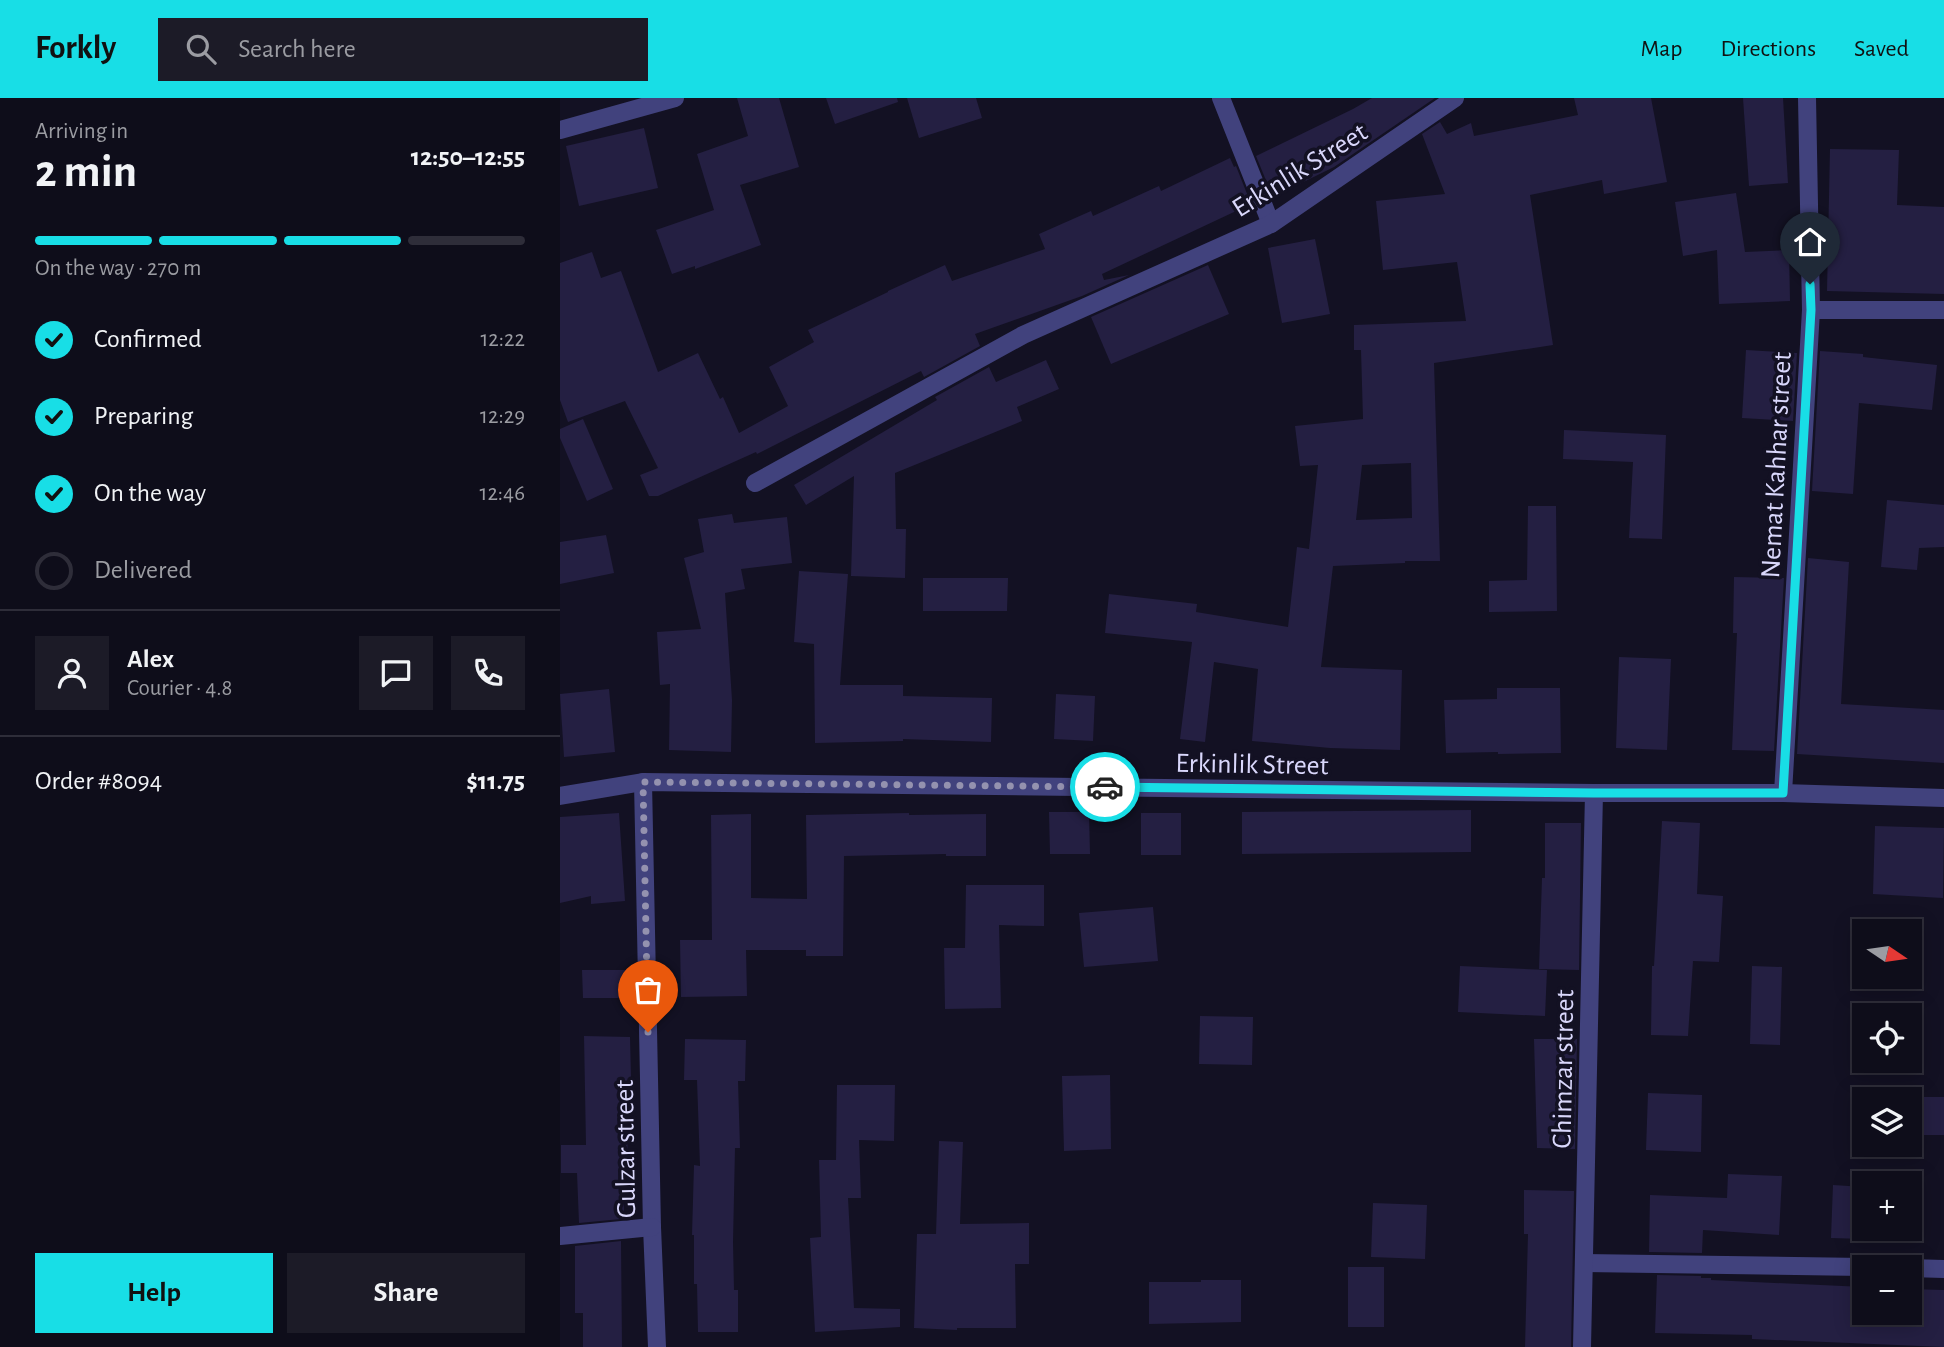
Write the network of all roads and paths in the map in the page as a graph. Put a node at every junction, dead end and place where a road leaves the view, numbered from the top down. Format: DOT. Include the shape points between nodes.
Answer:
graph roads {
  1 [pos="675,98"];
  2 [pos="1221,98"];
  3 [pos="1455,98"];
  4 [pos="1807,98"];
  5 [pos="560,130"];
  6 [pos="1271,223"];
  7 [pos="1811,310"];
  8 [pos="1944,310"];
  9 [pos="755,483"];
  10 [pos="643,782"];
  11 [pos="1594,793"];
  12 [pos="1783,793"];
  13 [pos="560,796"];
  14 [pos="1944,798"];
  15 [pos="652,1227"];
  16 [pos="560,1236"];
  17 [pos="1584,1263"];
  18 [pos="1852,1267"];
  19 [pos="1922,1268"];
  20 [pos="1944,1269"];
  21 [pos="656,1347"];
  22 [pos="1582,1347"];
  1 -- 5 [label="street"];
  2 -- 6 [label="street"];
  3 -- 6 [label="street, Erkinlik Street"];
  4 -- 7 [label="street, Nemat Kahhar street"];
  6 -- 9 [label="street, Erkinlik Street" via="1023,335"];
  7 -- 8 [label="street"];
  7 -- 12 [label="street, Nemat Kahhar street"];
  10 -- 11 [label="street, Erkinlik Street"];
  10 -- 13 [label="street, Erkinlik Street"];
  10 -- 15 [label="street, Gulzar street"];
  11 -- 12 [label="street, Erkinlik Street"];
  11 -- 17 [label="street, Chimzar street"];
  12 -- 14 [label="street, Erkinlik Street"];
  15 -- 16 [label="street"];
  15 -- 21 [label="street, Gulzar street"];
  17 -- 18 [label="street"];
  17 -- 22 [label="street, Chimzar street"];
  19 -- 20 [label="street"];
}
